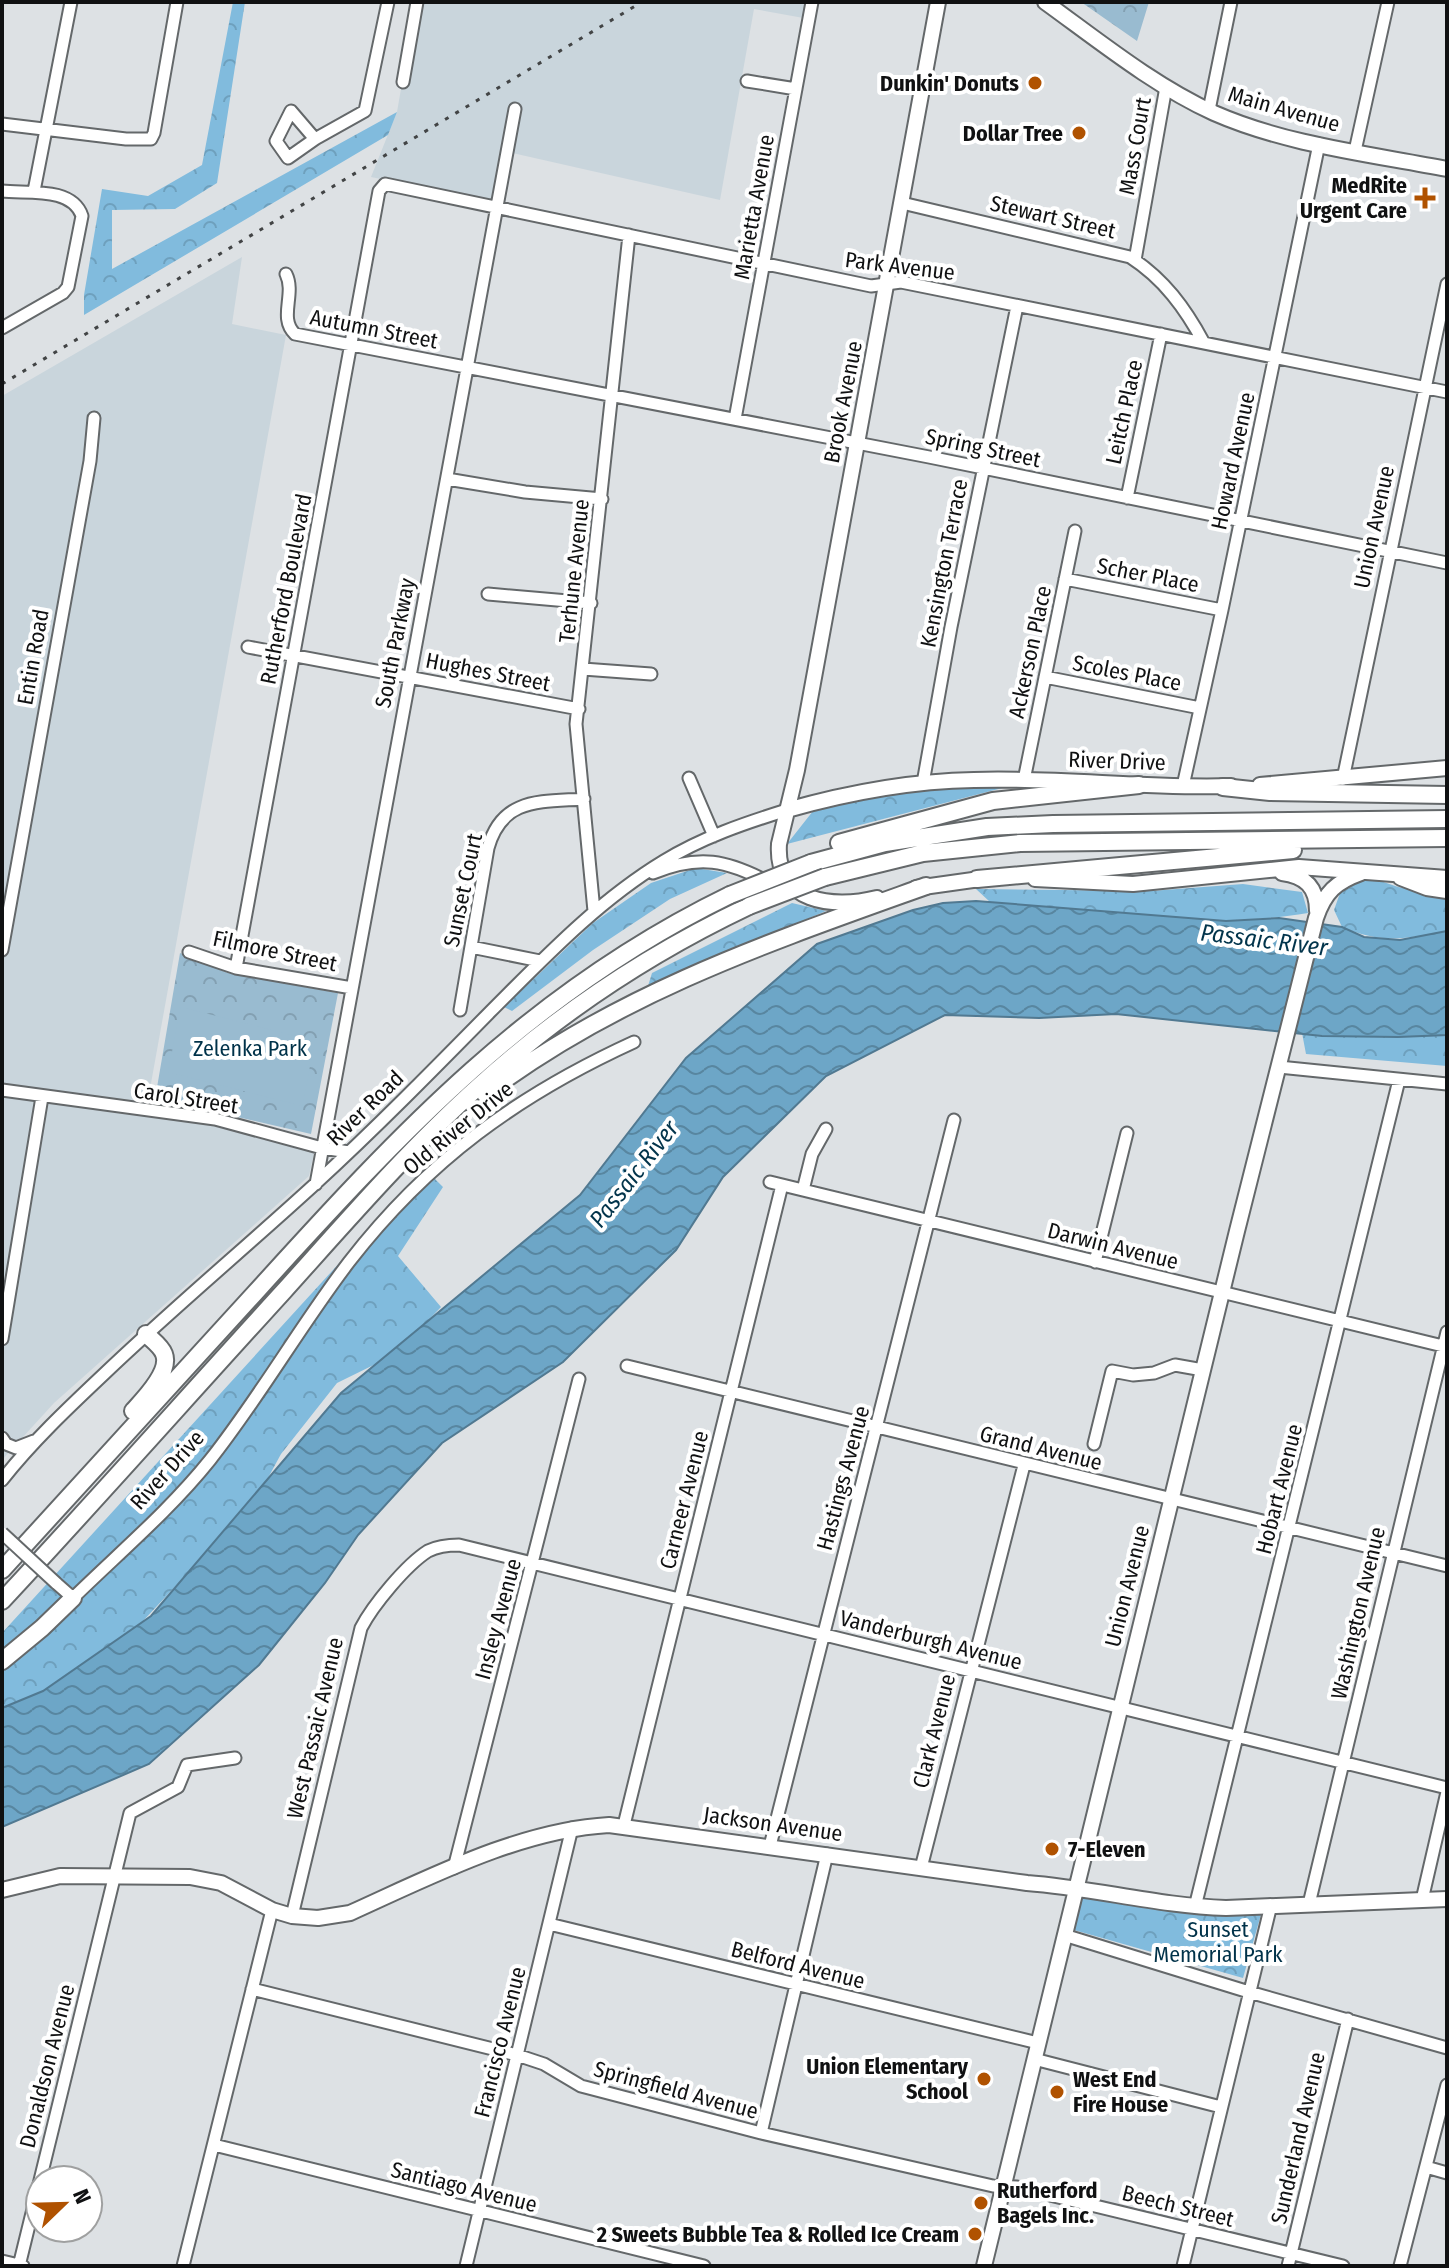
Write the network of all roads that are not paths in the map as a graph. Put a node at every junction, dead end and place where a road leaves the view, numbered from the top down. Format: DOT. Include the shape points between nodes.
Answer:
graph roads {
  1 [pos="71,2"];
  2 [pos="177,2"];
  3 [pos="388,2"];
  4 [pos="417,2"];
  5 [pos="812,2"];
  6 [pos="938,2"];
  7 [pos="1045,2"];
  8 [pos="1231,2"];
  9 [pos="1388,2"];
  10 [pos="747,81"];
  11 [pos="403,82"];
  12 [pos="1166,87"];
  13 [pos="796,89"];
  14 [pos="515,109"];
  15 [pos="1209,110"];
  16 [pos="2,124"];
  17 [pos="47,130"];
  18 [pos="315,139"];
  19 [pos="1319,144"];
  20 [pos="1355,151"];
  21 [pos="1447,169"];
  22 [pos="2,191"];
  23 [pos="34,191"];
  24 [pos="902,203"];
  25 [pos="496,205"];
  26 [pos="374,217"];
  27 [pos="629,235"];
  28 [pos="1135,260"];
  29 [pos="764,263"];
  30 [pos="286,274"];
  31 [pos="888,284"];
  32 [pos="1447,284"];
  33 [pos="1017,306"];
  34 [pos="2,328"];
  35 [pos="1161,334"];
  36 [pos="1204,343"];
  37 [pos="351,345"];
  38 [pos="1275,357"];
  39 [pos="467,367"];
  40 [pos="510,375"];
  41 [pos="1425,387"];
  42 [pos="1447,392"];
  43 [pos="613,395"];
  44 [pos="94,418"];
  45 [pos="735,419"];
  46 [pos="858,443"];
  47 [pos="984,469"];
  48 [pos="447,479"];
  49 [pos="1127,498"];
  50 [pos="602,499"];
  51 [pos="1241,522"];
  52 [pos="1075,531"];
  53 [pos="1391,552"];
  54 [pos="1447,563"];
  55 [pos="1065,579"];
  56 [pos="488,594"];
  57 [pos="591,603"];
  58 [pos="1222,610"];
  59 [pos="248,647"];
  60 [pos="294,656"];
  61 [pos="583,669"];
  62 [pos="651,674"];
  63 [pos="409,677"];
  64 [pos="1045,677"];
  65 [pos="1200,708"];
  66 [pos="579,709"];
  67 [pos="1447,768"];
  68 [pos="797,770"];
  69 [pos="689,778"];
  70 [pos="1343,779"];
  71 [pos="1024,780"];
  72 [pos="923,783"];
  73 [pos="1139,785"];
  74 [pos="1183,786"];
  75 [pos="1223,787"];
  76 [pos="1447,795"];
  77 [pos="584,799"];
  78 [pos="826,800"];
  79 [pos="787,810"];
  80 [pos="1447,819"];
  81 [pos="714,836"];
  82 [pos="1447,838"];
  83 [pos="1378,840"];
  84 [pos="779,844"];
  85 [pos="809,858"];
  86 [pos="1365,871"];
  87 [pos="1242,872"];
  88 [pos="1401,877"];
  89 [pos="1447,878"];
  90 [pos="977,879"];
  91 [pos="628,886"];
  92 [pos="926,886"];
  93 [pos="1447,890"];
  94 [pos="843,904"];
  95 [pos="594,911"];
  96 [pos="1316,918"];
  97 [pos="471,947"];
  98 [pos="2,950"];
  99 [pos="189,952"];
  100 [pos="540,961"];
  101 [pos="236,968"];
  102 [pos="352,988"];
  103 [pos="460,1010"];
  104 [pos="634,1042"];
  105 [pos="1279,1067"];
  106 [pos="1399,1080"];
  107 [pos="1447,1084"];
  108 [pos="2,1090"];
  109 [pos="42,1097"];
  110 [pos="954,1120"];
  111 [pos="826,1129"];
  112 [pos="1127,1133"];
  113 [pos="322,1148"];
  114 [pos="349,1152"];
  115 [pos="406,1158"];
  116 [pos="316,1184"];
  117 [pos="776,1184"];
  118 [pos="803,1190"];
  119 [pos="929,1221"];
  120 [pos="1095,1262"];
  121 [pos="335,1281"];
  122 [pos="1223,1292"];
  123 [pos="1341,1321"];
  124 [pos="1447,1332"];
  125 [pos="146,1334"];
  126 [pos="2,1339"];
  127 [pos="1445,1346"];
  128 [pos="627,1366"];
  129 [pos="1203,1370"];
  130 [pos="579,1379"];
  131 [pos="731,1392"];
  132 [pos="878,1429"];
  133 [pos="2,1438"];
  134 [pos="38,1439"];
  135 [pos="1094,1444"];
  136 [pos="1024,1465"];
  137 [pos="2,1480"];
  138 [pos="1171,1500"];
  139 [pos="1290,1529"];
  140 [pos="38,1531"];
  141 [pos="2,1533"];
  142 [pos="1392,1553"];
  143 [pos="533,1563"];
  144 [pos="1447,1566"];
  145 [pos="411,1567"];
  146 [pos="2,1570"];
  147 [pos="73,1598"];
  148 [pos="680,1599"];
  149 [pos="2,1601"];
  150 [pos="822,1634"];
  151 [pos="2,1661"];
  152 [pos="970,1670"];
  153 [pos="1120,1707"];
  154 [pos="1237,1735"];
  155 [pos="235,1758"];
  156 [pos="1344,1762"];
  157 [pos="1447,1790"];
  158 [pos="624,1825"];
  159 [pos="572,1828"];
  160 [pos="770,1846"];
  161 [pos="827,1854"];
  162 [pos="454,1868"];
  163 [pos="921,1868"];
  164 [pos="115,1876"];
  165 [pos="1075,1887"];
  166 [pos="2,1890"];
  167 [pos="1447,1899"];
  168 [pos="1422,1900"];
  169 [pos="1309,1904"];
  170 [pos="1271,1905"];
  171 [pos="1195,1907"];
  172 [pos="272,1910"];
  173 [pos="292,1916"];
  174 [pos="549,1924"];
  175 [pos="1064,1935"];
  176 [pos="796,1985"];
  177 [pos="252,1989"];
  178 [pos="1249,1992"];
  179 [pos="1348,2019"];
  180 [pos="1038,2043"];
  181 [pos="1447,2048"];
  182 [pos="517,2055"];
  183 [pos="1034,2059"];
  184 [pos="1447,2085"];
  185 [pos="1221,2107"];
  186 [pos="761,2133"];
  187 [pos="214,2145"];
  188 [pos="1426,2167"];
  189 [pos="1447,2173"];
  190 [pos="1004,2187"];
  191 [pos="479,2212"];
  192 [pos="1192,2230"];
  193 [pos="1291,2253"];
  194 [pos="2,2261"];
  195 [pos="20,2266"];
  196 [pos="183,2266"];
  197 [pos="466,2266"];
  198 [pos="704,2266"];
  199 [pos="984,2266"];
  200 [pos="1183,2266"];
  201 [pos="1288,2266"];
  202 [pos="1343,2266"];
  203 [pos="1400,2266"];
  1 -- 17 [label="street"];
  2 -- 17 [label="street" via="151,139"];
  3 -- 18 [label="street" via="365,111"];
  4 -- 11 [label="street"];
  5 -- 13 [label="street, Marietta Avenue"];
  6 -- 24 [label="main road, Brook Avenue"];
  7 -- 12 [label="main road, Main Avenue"];
  8 -- 15 [label="street"];
  9 -- 20 [label="street"];
  10 -- 13 [label="street"];
  12 -- 15 [label="main road, Main Avenue"];
  12 -- 28 [label="street, Mass Court"];
  13 -- 29 [label="street, Marietta Avenue"];
  14 -- 25 [label="street, South Parkway"];
  15 -- 19 [label="main road, Main Avenue" via="1250,127"];
  16 -- 17 [label="street"];
  17 -- 23 [label="street"];
  19 -- 20 [label="main road, Main Avenue"];
  19 -- 38 [label="street, Howard Avenue"];
  20 -- 21 [label="main road, Main Avenue"];
  22 -- 23 [label="street"];
  23 -- 34 [label="street" via="67,199 79,208 71,282 63,293"];
  24 -- 28 [label="street, Stewart Street"];
  24 -- 31 [label="main road, Brook Avenue"];
  25 -- 26 [label="street, Park Avenue" via="389,183 379,191"];
  25 -- 27 [label="street, Park Avenue"];
  25 -- 39 [label="street, South Parkway"];
  26 -- 37 [label="street, Rutherford Boulevard"];
  27 -- 29 [label="street, Park Avenue"];
  27 -- 43 [label="street, Terhune Avenue"];
  28 -- 36 [label="street, Stewart Street" via="1174,294"];
  29 -- 31 [label="street, Park Avenue" via="871,286"];
  29 -- 45 [label="street, Marietta Avenue"];
  30 -- 37 [label="street, Autumn Street" via="291,331"];
  31 -- 33 [label="street, Park Avenue" via="901,282"];
  31 -- 46 [label="main road, Brook Avenue"];
  32 -- 41 [label="street, Union Avenue"];
  33 -- 35 [label="street, Park Avenue"];
  33 -- 47 [label="street, Kensington Terrace"];
  35 -- 36 [label="street, Park Avenue"];
  35 -- 49 [label="street, Leitch Place"];
  36 -- 38 [label="street, Park Avenue"];
  37 -- 39 [label="street, Autumn Street"];
  37 -- 60 [label="street, Rutherford Boulevard"];
  38 -- 41 [label="street, Park Avenue"];
  38 -- 51 [label="street, Howard Avenue"];
  39 -- 40 [label="street, Autumn Street"];
  39 -- 48 [label="street, South Parkway"];
  40 -- 43 [label="street, Spring Street"];
  41 -- 42 [label="street, Park Avenue"];
  41 -- 53 [label="street, Union Avenue"];
  43 -- 45 [label="street, Spring Street"];
  43 -- 50 [label="street, Terhune Avenue"];
  44 -- 98 [label="street, Entin Road"];
  45 -- 46 [label="street, Spring Street"];
  46 -- 47 [label="street, Spring Street"];
  46 -- 68 [label="main road, Brook Avenue"];
  47 -- 49 [label="street, Spring Street"];
  47 -- 72 [label="street, Kensington Terrace"];
  48 -- 50 [label="street"];
  48 -- 63 [label="street, South Parkway"];
  49 -- 51 [label="street, Spring Street"];
  50 -- 57 [label="street, Terhune Avenue"];
  51 -- 53 [label="street, Spring Street"];
  51 -- 58 [label="street, Howard Avenue"];
  52 -- 55 [label="street, Ackerson Place"];
  53 -- 54 [label="street, Spring Street"];
  53 -- 70 [label="street, Union Avenue"];
  55 -- 58 [label="street, Scher Place"];
  55 -- 64 [label="street, Ackerson Place"];
  56 -- 57 [label="street"];
  57 -- 61 [label="street, Terhune Avenue"];
  58 -- 65 [label="street, Howard Avenue"];
  59 -- 60 [label="street, Hughes Street"];
  60 -- 63 [label="street, Hughes Street"];
  60 -- 101 [label="street, Rutherford Boulevard"];
  61 -- 62 [label="street"];
  61 -- 66 [label="street, Terhune Avenue"];
  63 -- 66 [label="street, Hughes Street"];
  63 -- 102 [label="street, South Parkway"];
  64 -- 65 [label="street, Scoles Place"];
  64 -- 71 [label="street, Ackerson Place"];
  65 -- 74 [label="street, Howard Avenue"];
  66 -- 77 [label="street, Terhune Avenue"];
  67 -- 70 [label="main road, River Drive"];
  68 -- 78 [label="main road" via="806,794"];
  68 -- 79 [label="main road, Brook Avenue"];
  69 -- 81 [label="street"];
  70 -- 75 [label="main road, River Drive"];
  71 -- 72 [label="main road, River Drive"];
  71 -- 73 [label="main road, River Drive"];
  72 -- 78 [label="main road, River Drive"];
  73 -- 74 [label="main road, River Drive"];
  73 -- 85 [label="highway" via="993,801 929,816"];
  74 -- 75 [label="main road, River Drive"];
  75 -- 76 [label="highway"];
  77 -- 95 [label="street, Terhune Avenue"];
  77 -- 97 [label="street, Sunset Court" via="527,805 502,818 488,848"];
  78 -- 79 [label="main road, River Drive"];
  78 -- 84 [label="main road" via="797,816"];
  79 -- 81 [label="street, River Road"];
  79 -- 84 [label="main road, Brook Avenue"];
  80 -- 85 [label="highway" via="987,827"];
  81 -- 91 [label="street, River Road" via="666,859"];
  82 -- 83 [label="highway"];
  83 -- 90 [label="highway"];
  83 -- 115 [label="highway, bridge" via="988,845 923,853 825,877 749,906 665,950 563,1017 478,1087"];
  84 -- 94 [label="main road" via="780,864 791,883 809,897"];
  85 -- 140 [label="highway, bridge" via="765,874 652,936 508,1037 352,1186"];
  86 -- 87 [label="main road" via="1299,867"];
  86 -- 88 [label="main road"];
  86 -- 96 [label="main road" via="1332,886"];
  87 -- 90 [label="main road" via="1133,884"];
  87 -- 96 [label="main road" via="1305,879 1315,892"];
  88 -- 89 [label="main road"];
  88 -- 93 [label="highway"];
  90 -- 92 [label="main road"];
  91 -- 94 [label="street" via="680,863 719,862 807,901"];
  91 -- 95 [label="street, River Road"];
  92 -- 94 [label="main road"];
  92 -- 115 [label="highway" via="744,952 594,1022 526,1063"];
  95 -- 100 [label="street, River Road"];
  96 -- 105 [label="main road, Union Avenue"];
  97 -- 100 [label="street"];
  97 -- 103 [label="street, Sunset Court"];
  99 -- 101 [label="street, Filmore Street"];
  100 -- 114 [label="street, River Road"];
  101 -- 102 [label="street, Filmore Street"];
  102 -- 113 [label="street, South Parkway"];
  104 -- 121 [label="street, Old River Drive" via="531,1095 455,1151 398,1205"];
  105 -- 106 [label="street"];
  105 -- 122 [label="main road, Union Avenue"];
  106 -- 107 [label="street"];
  106 -- 123 [label="street, Hobart Avenue"];
  108 -- 109 [label="street"];
  109 -- 113 [label="street, Carol Street" via="215,1119"];
  109 -- 126 [label="street"];
  110 -- 119 [label="street, Hastings Avenue"];
  111 -- 118 [label="street" via="812,1154"];
  112 -- 120 [label="street"];
  113 -- 114 [label="street, Carol Street"];
  113 -- 116 [label="street, South Parkway"];
  114 -- 116 [label="street, River Road"];
  115 -- 149 [label="highway"];
  116 -- 125 [label="street, River Road"];
  117 -- 118 [label="street, Darwin Avenue"];
  117 -- 131 [label="street, Carneer Avenue"];
  118 -- 119 [label="street, Darwin Avenue"];
  119 -- 120 [label="street, Darwin Avenue"];
  119 -- 132 [label="street, Hastings Avenue"];
  120 -- 122 [label="street, Darwin Avenue"];
  121 -- 147 [label="street, River Drive" via="210,1460"];
  122 -- 123 [label="street, Darwin Avenue"];
  122 -- 129 [label="main road, Union Avenue"];
  123 -- 127 [label="street, Darwin Avenue"];
  123 -- 139 [label="street, Hobart Avenue"];
  124 -- 127 [label="street, Washington Avenue"];
  125 -- 134 [label="street, River Road"];
  125 -- 140 [label="highway" via="163,1352 162,1372"];
  127 -- 142 [label="street, Washington Avenue"];
  128 -- 131 [label="street, Grand Avenue"];
  129 -- 135 [label="street" via="1175,1365 1144,1374 1112,1371"];
  129 -- 138 [label="main road, Union Avenue"];
  130 -- 143 [label="street, Insley Avenue"];
  131 -- 132 [label="street, Grand Avenue"];
  131 -- 148 [label="street, Carneer Avenue"];
  132 -- 136 [label="street, Grand Avenue"];
  132 -- 150 [label="street, Hastings Avenue"];
  133 -- 134 [label="street" via="16,1448"];
  134 -- 137 [label="street, River Road"];
  136 -- 138 [label="street, Grand Avenue"];
  136 -- 152 [label="street, Clark Avenue"];
  138 -- 139 [label="street, Grand Avenue"];
  138 -- 153 [label="main road, Union Avenue"];
  139 -- 142 [label="street, Grand Avenue"];
  139 -- 154 [label="street, Hobart Avenue"];
  140 -- 146 [label="highway"];
  141 -- 147 [label="street, bridge"];
  142 -- 144 [label="street, Grand Avenue"];
  142 -- 156 [label="street, Washington Avenue"];
  143 -- 145 [label="street, Vanderburgh Avenue" via="448,1545 428,1551"];
  143 -- 148 [label="street, Vanderburgh Avenue"];
  143 -- 162 [label="street, Insley Avenue"];
  145 -- 173 [label="street, West Passaic Avenue" via="369,1612 355,1642"];
  147 -- 151 [label="highway"];
  148 -- 150 [label="street, Vanderburgh Avenue"];
  148 -- 158 [label="street, Carneer Avenue"];
  150 -- 152 [label="street, Vanderburgh Avenue"];
  150 -- 160 [label="street, Hastings Avenue"];
  152 -- 153 [label="street, Vanderburgh Avenue"];
  152 -- 163 [label="street, Clark Avenue"];
  153 -- 154 [label="street, Vanderburgh Avenue"];
  153 -- 165 [label="main road, Union Avenue"];
  154 -- 156 [label="street, Vanderburgh Avenue"];
  154 -- 171 [label="street, Hobart Avenue"];
  155 -- 164 [label="street, Donaldson Avenue" via="187,1765 178,1787 130,1813"];
  156 -- 157 [label="street, Vanderburgh Avenue"];
  156 -- 169 [label="street, Washington Avenue"];
  157 -- 168 [label="street"];
  158 -- 159 [label="main road, Jackson Avenue"];
  158 -- 160 [label="main road, Jackson Avenue"];
  159 -- 162 [label="main road, Jackson Avenue"];
  159 -- 174 [label="street, Francisco Avenue"];
  160 -- 161 [label="main road, Jackson Avenue"];
  161 -- 163 [label="main road, Jackson Avenue"];
  161 -- 176 [label="street"];
  162 -- 173 [label="main road, Jackson Avenue" via="350,1913"];
  163 -- 165 [label="main road, Jackson Avenue"];
  164 -- 166 [label="main road, Jackson Avenue" via="60,1876"];
  164 -- 172 [label="main road, Jackson Avenue" via="206,1879"];
  164 -- 195 [label="street, Donaldson Avenue"];
  165 -- 171 [label="main road, Jackson Avenue"];
  165 -- 175 [label="main road, Union Avenue"];
  167 -- 168 [label="main road, Jackson Avenue"];
  168 -- 169 [label="main road, Jackson Avenue"];
  169 -- 170 [label="main road, Jackson Avenue"];
  170 -- 171 [label="main road, Jackson Avenue"];
  170 -- 178 [label="street"];
  172 -- 173 [label="main road, Jackson Avenue"];
  172 -- 177 [label="street"];
  174 -- 176 [label="street, Belford Avenue"];
  174 -- 182 [label="street, Francisco Avenue"];
  175 -- 178 [label="street"];
  175 -- 180 [label="main road, Union Avenue"];
  176 -- 180 [label="street, Belford Avenue"];
  176 -- 186 [label="street"];
  177 -- 182 [label="street, Springfield Avenue"];
  177 -- 187 [label="street"];
  178 -- 179 [label="street"];
  178 -- 185 [label="street"];
  179 -- 181 [label="street"];
  179 -- 193 [label="street, Sunderland Avenue"];
  180 -- 183 [label="main road, Union Avenue"];
  182 -- 186 [label="street, Springfield Avenue" via="581,2086"];
  182 -- 191 [label="street, Francisco Avenue"];
  183 -- 185 [label="street"];
  183 -- 190 [label="main road, Union Avenue"];
  184 -- 188 [label="street"];
  185 -- 192 [label="street"];
  186 -- 190 [label="street, Springfield Avenue"];
  187 -- 191 [label="street, Santiago Avenue"];
  187 -- 196 [label="street"];
  188 -- 189 [label="street"];
  188 -- 203 [label="street"];
  190 -- 192 [label="street, Beech Street"];
  190 -- 199 [label="main road, Union Avenue"];
  191 -- 197 [label="street, Francisco Avenue"];
  191 -- 198 [label="street, Santiago Avenue"];
  192 -- 193 [label="street, Beech Street"];
  192 -- 200 [label="street"];
  193 -- 201 [label="street, Sunderland Avenue"];
  193 -- 202 [label="street, Beech Street"];
  194 -- 195 [label="street"];
}
